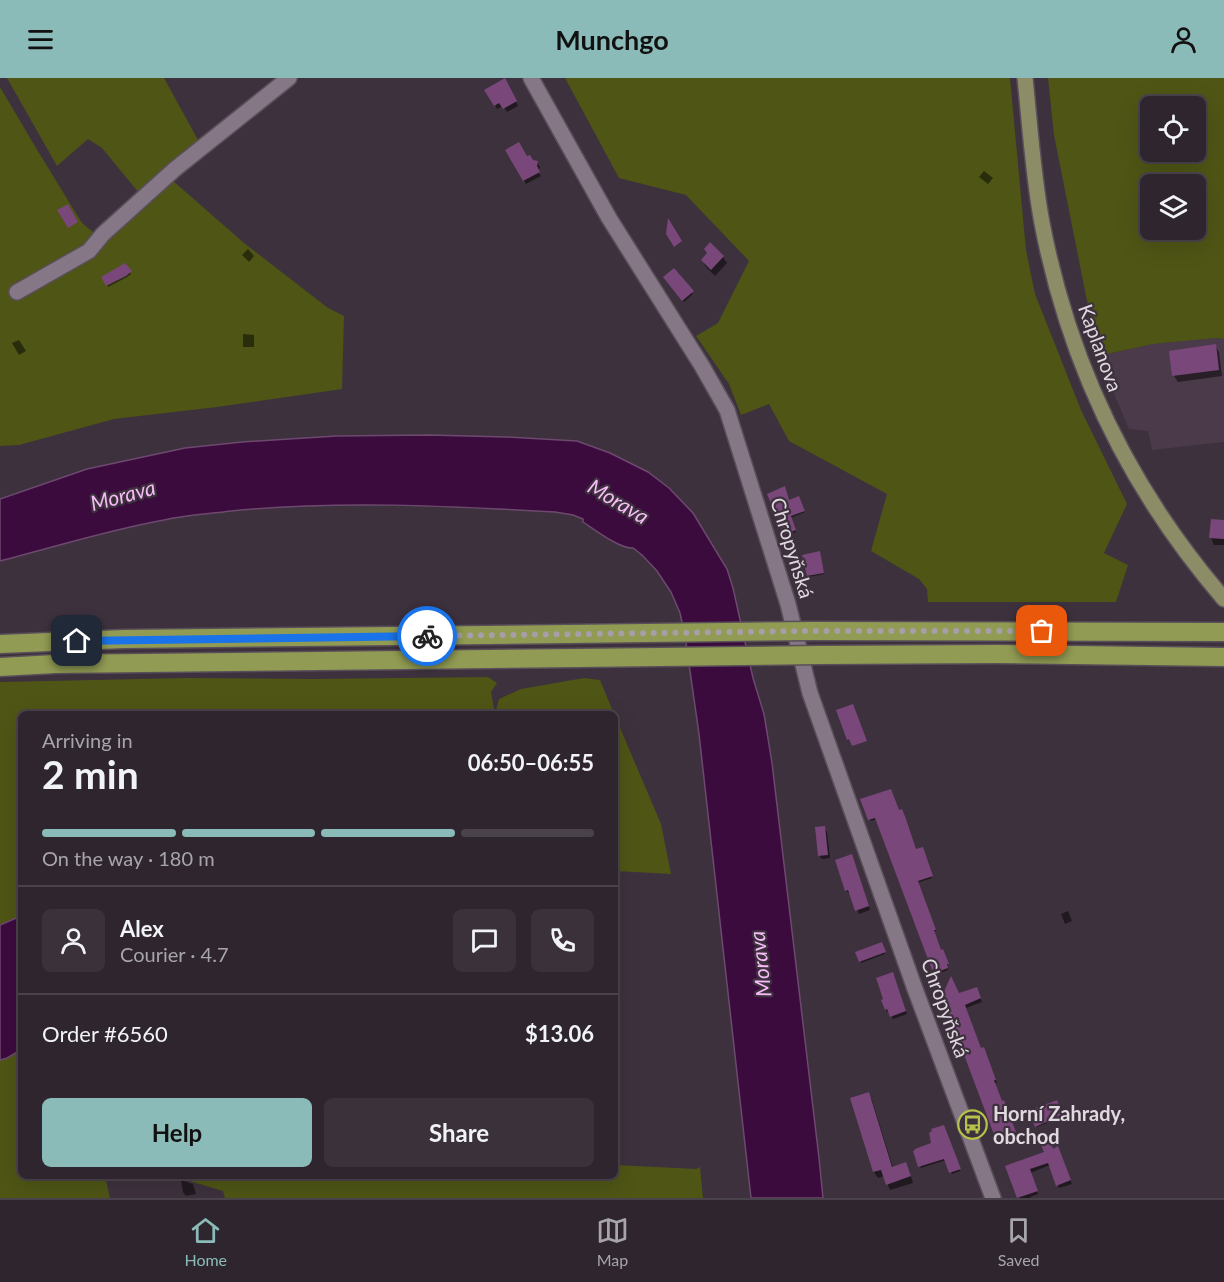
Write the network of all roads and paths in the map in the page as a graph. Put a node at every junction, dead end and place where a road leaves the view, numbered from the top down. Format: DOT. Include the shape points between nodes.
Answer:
graph roads {
  1 [pos="289,78"];
  2 [pos="531,78"];
  3 [pos="1025,78"];
  4 [pos="16,292"];
  5 [pos="1224,599"];
  6 [pos="1224,632"];
  7 [pos="0,644"];
  8 [pos="1218,656"];
  9 [pos="0,667"];
  10 [pos="993,1198"];
  1 -- 4 [label="street" via="171,172 103,234 90,251"];
  2 -- 10 [label="street, Chropyňská" via="609,218 727,410 788,604 810,693"];
  3 -- 5 [label="main road, Kaplanova" via="1041,220 1056,288 1078,356 1138,482"];
  6 -- 7 [label="highway, bridge" via="812,631 124,639"];
  8 -- 9 [label="highway, bridge" via="820,655"];
}
